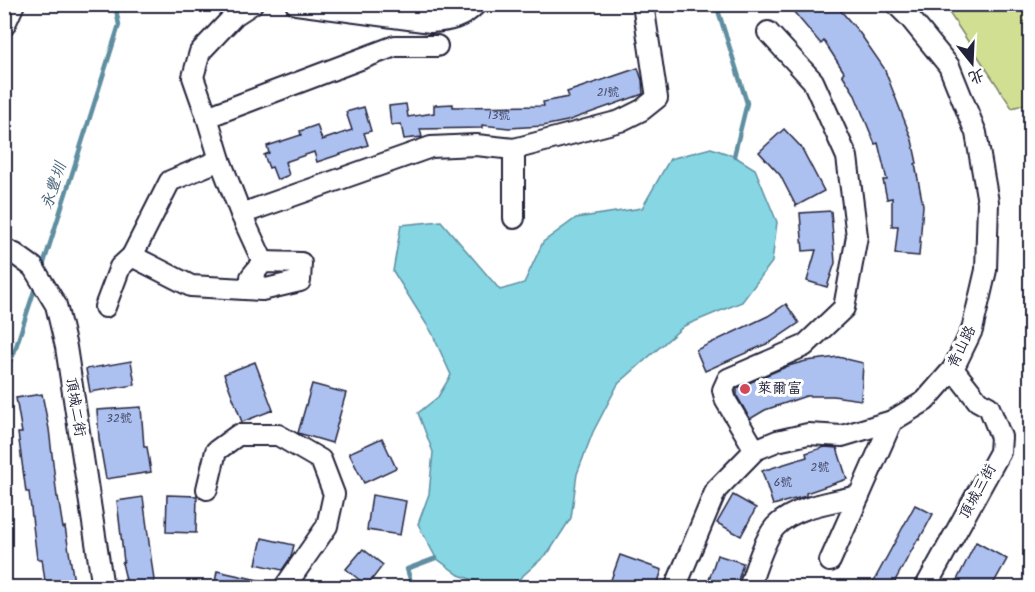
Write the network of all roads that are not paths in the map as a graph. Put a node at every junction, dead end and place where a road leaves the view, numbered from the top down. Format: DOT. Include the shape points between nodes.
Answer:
graph roads {
  1 [pos="14,4"];
  2 [pos="252,4"];
  3 [pos="296,4"];
  4 [pos="476,4"];
  5 [pos="643,4"];
  6 [pos="896,4"];
  7 [pos="4,26"];
  8 [pos="768,32"];
  9 [pos="437,46"];
  10 [pos="207,117"];
  11 [pos="514,149"];
  12 [pos="220,160"];
  13 [pos="242,214"];
  14 [pos="514,218"];
  15 [pos="4,249"];
  16 [pos="132,256"];
  17 [pos="263,262"];
  18 [pos="262,290"];
  19 [pos="105,307"];
  20 [pos="953,369"];
  21 [pos="892,421"];
  22 [pos="756,450"];
  23 [pos="207,489"];
  24 [pos="859,496"];
  25 [pos="830,561"];
  26 [pos="103,588"];
  27 [pos="284,588"];
  28 [pos="675,588"];
  29 [pos="749,588"];
  30 [pos="925,588"];
  1 -- 7 [label="street"];
  2 -- 10 [label="street" via="235,15 200,52 193,77"];
  3 -- 4 [label="street" via="431,22 467,14"];
  5 -- 11 [label="street" via="657,98 620,121"];
  6 -- 20 [label="street, 青山路" via="949,66 976,133 988,202 986,270 972,330"];
  8 -- 22 [label="street" via="813,81 847,157 857,236 844,308 804,346 728,379 723,390 726,401"];
  9 -- 10 [label="street" via="395,46"];
  10 -- 12 [label="street"];
  11 -- 13 [label="street" via="476,145 431,147"];
  11 -- 14 [label="street"];
  12 -- 13 [label="street"];
  12 -- 16 [label="street" via="170,181"];
  13 -- 17 [label="street"];
  15 -- 26 [label="street, 頂城二街" via="33,267 56,305"];
  16 -- 18 [label="street" via="191,286"];
  16 -- 19 [label="street" via="120,267"];
  17 -- 18 [label="street" via="250,277"];
  17 -- 18 [label="street" via="301,263 300,281"];
  20 -- 21 [label="street, 青山路" via="925,401"];
  20 -- 30 [label="street, 頂城三街" via="978,401 988,407 1001,437 1000,452"];
  21 -- 22 [label="street, 青山路" via="842,436 808,434"];
  21 -- 24 [label="street"];
  22 -- 28 [label="street, 青山路" via="716,490"];
  23 -- 27 [label="street" via="216,451 238,435 278,435 321,460 334,494 327,526"];
  24 -- 25 [label="street"];
  24 -- 29 [label="street" via="785,518 773,529"];
}
